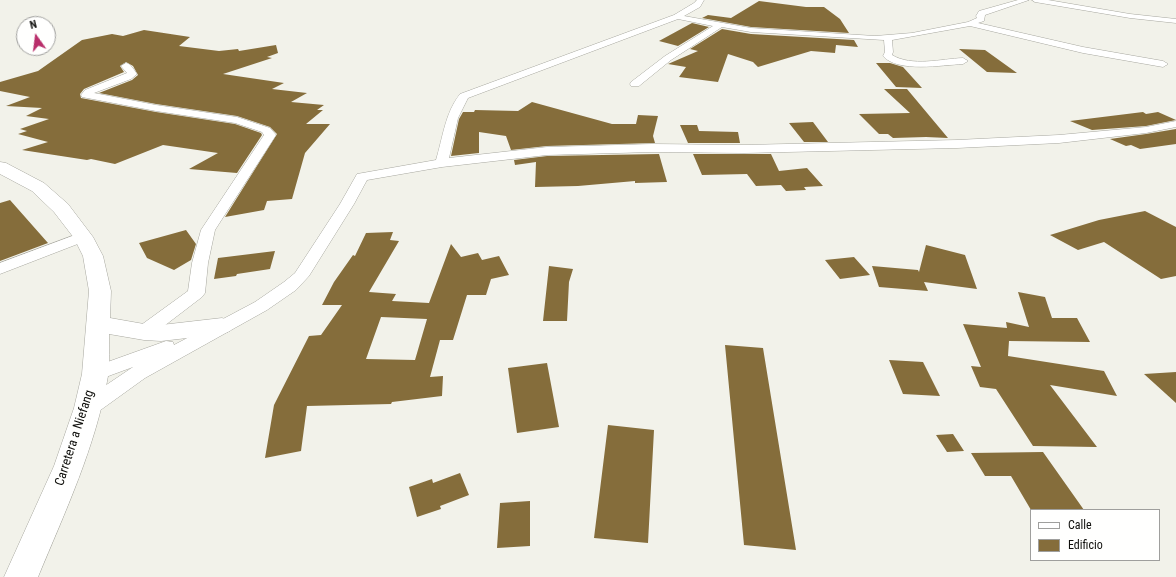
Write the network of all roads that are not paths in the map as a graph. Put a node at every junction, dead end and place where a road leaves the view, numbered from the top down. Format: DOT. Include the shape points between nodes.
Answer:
graph roads {
  1 [pos="701,0"];
  2 [pos="1026,0"];
  3 [pos="1035,0"];
  4 [pos="676,17"];
  5 [pos="1176,21"];
  6 [pos="970,24"];
  7 [pos="720,25"];
  8 [pos="888,38"];
  9 [pos="963,60"];
  10 [pos="1164,64"];
  11 [pos="126,66"];
  12 [pos="635,84"];
  13 [pos="1176,124"];
  14 [pos="442,163"];
  15 [pos="0,167"];
  16 [pos="83,237"];
  17 [pos="0,269"];
  18 [pos="99,324"];
  19 [pos="227,324"];
  20 [pos="144,332"];
  21 [pos="95,374"];
  22 [pos="88,408"];
  23 [pos="21,577"];
  1 -- 4 [label="street"];
  2 -- 6 [label="street" via="982,13 981,19"];
  3 -- 5 [label="street"];
  4 -- 7 [label="street"];
  4 -- 14 [label="street" via="464,96 459,101 453,117"];
  6 -- 8 [label="street"];
  6 -- 10 [label="street" via="1082,50"];
  7 -- 8 [label="street" via="789,34"];
  7 -- 12 [label="street" via="668,58"];
  8 -- 9 [label="street" via="889,52 886,56 897,62"];
  11 -- 20 [label="street" via="132,74 128,77 86,95 134,105 237,120 266,130 270,135 208,230 196,293"];
  13 -- 14 [label="street" via="1146,130 1009,142 744,149 600,149 547,151"];
  14 -- 19 [label="street" via="362,177 301,276 275,297"];
  15 -- 16 [label="main road, Carretera a Niefang" via="38,187 61,208"];
  16 -- 17 [label="street"];
  16 -- 18 [label="main road, Carretera a Niefang" via="93,256 100,291"];
  18 -- 20 [label="main road"];
  18 -- 21 [label="main road, Carretera a Niefang"];
  19 -- 20 [label="main road" via="161,333"];
  19 -- 21 [label="street"];
  19 -- 22 [label="street" via="138,373"];
  21 -- 22 [label="main road, Carretera a Niefang"];
  22 -- 23 [label="main road, Carretera a Niefang" via="69,466"];
}
